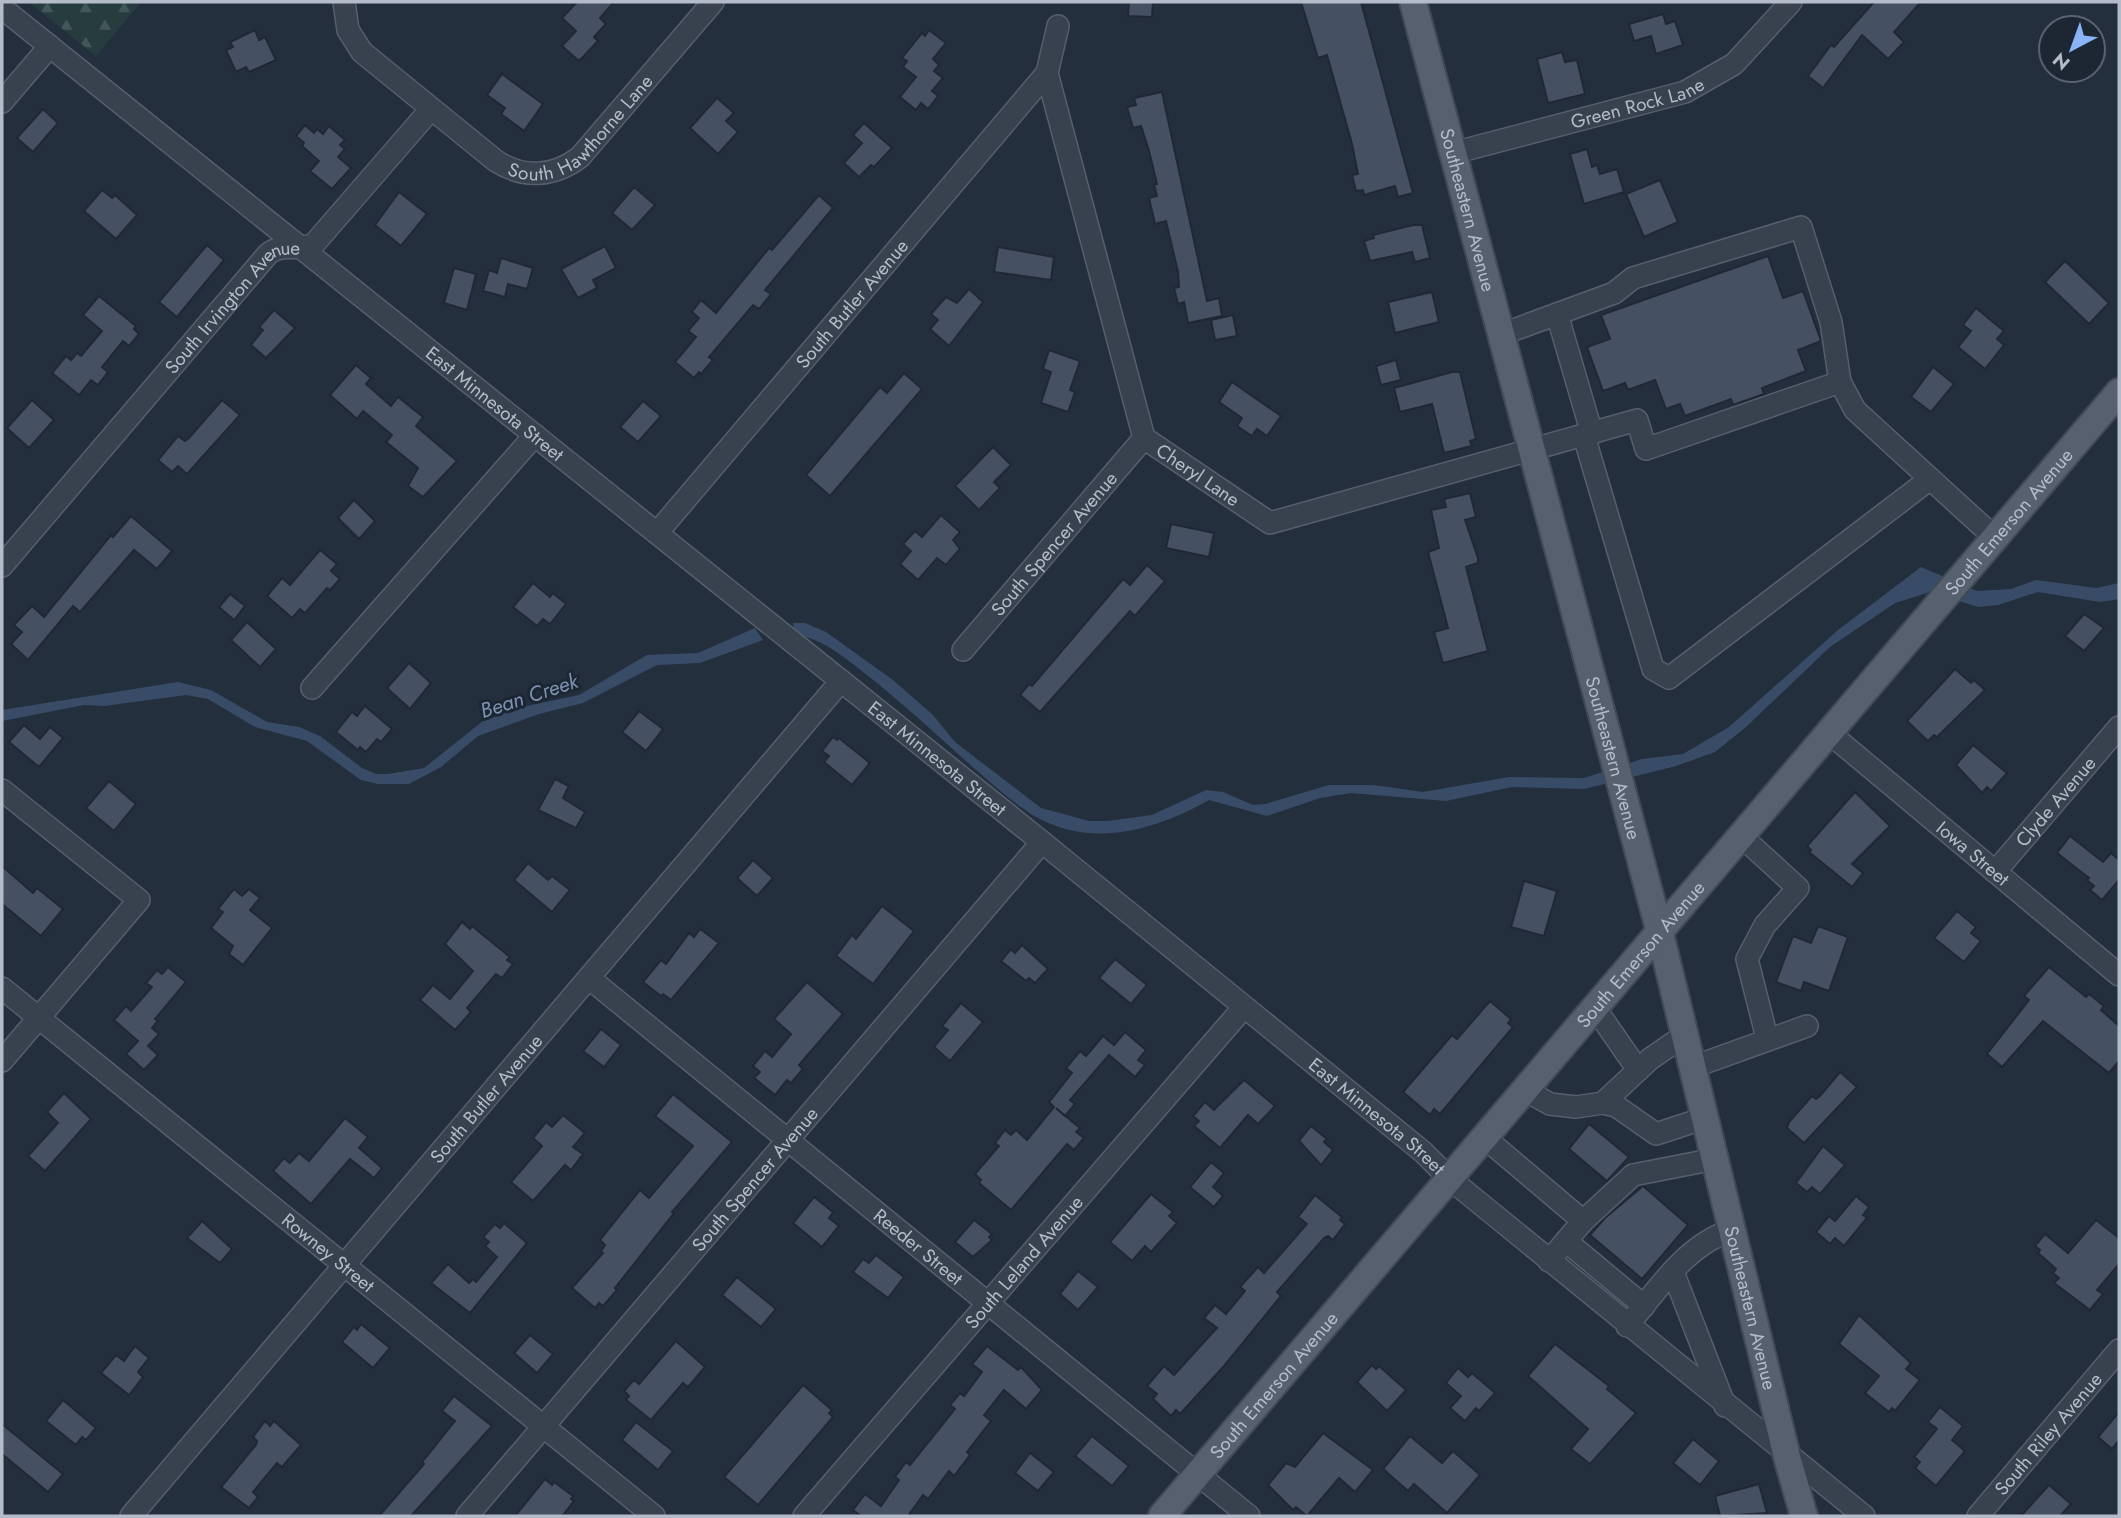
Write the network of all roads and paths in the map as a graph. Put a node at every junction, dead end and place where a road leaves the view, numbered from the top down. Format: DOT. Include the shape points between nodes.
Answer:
graph roads {
  1 [pos="344,2"];
  2 [pos="713,2"];
  3 [pos="1413,2"];
  4 [pos="1791,2"];
  5 [pos="2,8"];
  6 [pos="1058,26"];
  7 [pos="50,46"];
  8 [pos="1047,73"];
  9 [pos="2,102"];
  10 [pos="431,109"];
  11 [pos="1453,153"];
  12 [pos="303,250"];
  13 [pos="1558,314"];
  14 [pos="1500,335"];
  15 [pos="1840,382"];
  16 [pos="2119,391"];
  17 [pos="535,435"];
  18 [pos="1588,435"];
  19 [pos="1144,438"];
  20 [pos="1531,452"];
  21 [pos="1930,479"];
  22 [pos="657,533"];
  23 [pos="1994,537"];
  24 [pos="2,566"];
  25 [pos="963,650"];
  26 [pos="841,681"];
  27 [pos="312,688"];
  28 [pos="2117,729"];
  29 [pos="1828,732"];
  30 [pos="2,790"];
  31 [pos="1741,836"];
  32 [pos="1042,842"];
  33 [pos="1995,872"];
  34 [pos="1660,933"];
  35 [pos="2119,975"];
  36 [pos="589,978"];
  37 [pos="2,988"];
  38 [pos="1244,1007"];
  39 [pos="1595,1008"];
  40 [pos="38,1018"];
  41 [pos="1807,1026"];
  42 [pos="1685,1035"];
  43 [pos="1766,1038"];
  44 [pos="2,1061"];
  45 [pos="1693,1066"];
  46 [pos="1638,1070"];
  47 [pos="1525,1090"];
  48 [pos="1603,1102"];
  49 [pos="1705,1118"];
  50 [pos="1485,1138"];
  51 [pos="787,1141"];
  52 [pos="1715,1158"];
  53 [pos="1450,1179"];
  54 [pos="1583,1221"];
  55 [pos="1732,1230"];
  56 [pos="1566,1241"];
  57 [pos="1549,1261"];
  58 [pos="344,1266"];
  59 [pos="1673,1272"];
  60 [pos="986,1302"];
  61 [pos="1644,1306"];
  62 [pos="1627,1326"];
  63 [pos="2119,1350"];
  64 [pos="1725,1406"];
  65 [pos="543,1427"];
  66 [pos="1787,1457"];
  67 [pos="1198,1474"];
  68 [pos="131,1516"];
  69 [pos="467,1516"];
  70 [pos="653,1516"];
  71 [pos="804,1516"];
  72 [pos="1162,1516"];
  73 [pos="1249,1516"];
  74 [pos="1804,1516"];
  75 [pos="1864,1516"];
  76 [pos="1978,1516"];
  1 -- 10 [label="street" via="345,21 356,45"];
  2 -- 10 [label="street, South Hawthorne Lane" via="580,157 557,170 520,173 504,166"];
  3 -- 11 [label="main road, Southeastern Avenue"];
  4 -- 11 [label="street, Green Rock Lane" via="1749,51 1694,88"];
  5 -- 7 [label="street, East Minnesota Street"];
  6 -- 8 [label="street"];
  7 -- 9 [label="street"];
  7 -- 12 [label="street, East Minnesota Street"];
  8 -- 19 [label="street, Cheryl Lane"];
  8 -- 22 [label="street, South Butler Avenue"];
  10 -- 12 [label="street, South Irvington Avenue" via="320,240"];
  11 -- 14 [label="main road, Southeastern Avenue"];
  12 -- 17 [label="street, East Minnesota Street"];
  12 -- 24 [label="street, South Irvington Avenue" via="282,247 268,254"];
  13 -- 14 [label="street"];
  13 -- 15 [label="street" via="1614,293 1633,278 1801,228 1831,322"];
  13 -- 18 [label="street"];
  14 -- 20 [label="main road, Southeastern Avenue"];
  15 -- 18 [label="street, Cheryl Lane" via="1646,449 1637,420"];
  15 -- 21 [label="street" via="1855,410"];
  16 -- 23 [label="main road, South Emerson Avenue"];
  17 -- 22 [label="street, East Minnesota Street"];
  17 -- 27 [label="street"];
  18 -- 20 [label="street, Cheryl Lane"];
  18 -- 21 [label="street" via="1653,669 1669,678"];
  19 -- 20 [label="street, Cheryl Lane" via="1270,523"];
  19 -- 25 [label="street, South Spencer Avenue"];
  20 -- 34 [label="main road, Southeastern Avenue"];
  21 -- 23 [label="street"];
  22 -- 26 [label="street, East Minnesota Street"];
  23 -- 29 [label="main road, South Emerson Avenue"];
  26 -- 32 [label="street, East Minnesota Street"];
  26 -- 36 [label="street, South Butler Avenue"];
  28 -- 33 [label="street, Clyde Avenue"];
  29 -- 31 [label="main road, South Emerson Avenue"];
  29 -- 33 [label="street, Iowa Street"];
  30 -- 40 [label="street" via="139,900"];
  31 -- 34 [label="main road, South Emerson Avenue"];
  31 -- 43 [label="street" via="1798,888 1765,925 1746,959"];
  32 -- 38 [label="street, East Minnesota Street"];
  32 -- 51 [label="street, South Spencer Avenue"];
  33 -- 35 [label="street, Iowa Street"];
  34 -- 39 [label="main road, South Emerson Avenue"];
  34 -- 42 [label="main road, Southeastern Avenue"];
  36 -- 51 [label="street, Reeder Street"];
  36 -- 58 [label="street, South Butler Avenue"];
  37 -- 40 [label="street, Rowney Street"];
  38 -- 53 [label="street, East Minnesota Street"];
  38 -- 60 [label="street, South Leland Avenue"];
  39 -- 46 [label="street"];
  39 -- 47 [label="main road, South Emerson Avenue"];
  40 -- 44 [label="street"];
  40 -- 58 [label="street, Rowney Street"];
  41 -- 43 [label="street"];
  42 -- 45 [label="main road, Southeastern Avenue"];
  42 -- 46 [label="street"];
  43 -- 45 [label="street"];
  45 -- 49 [label="main road, Southeastern Avenue"];
  46 -- 48 [label="street"];
  47 -- 48 [label="street" via="1550,1104 1576,1107"];
  47 -- 50 [label="main road, South Emerson Avenue"];
  48 -- 49 [label="street" via="1656,1134"];
  49 -- 52 [label="main road, Southeastern Avenue"];
  50 -- 53 [label="main road, South Emerson Avenue"];
  50 -- 54 [label="street"];
  51 -- 60 [label="street, Reeder Street"];
  51 -- 65 [label="street, South Spencer Avenue"];
  52 -- 54 [label="street" via="1633,1175"];
  52 -- 55 [label="main road, Southeastern Avenue"];
  53 -- 57 [label="street, East Minnesota Street"];
  53 -- 67 [label="main road, South Emerson Avenue"];
  54 -- 56 [label="street"];
  55 -- 59 [label="street" via="1695,1248"];
  55 -- 66 [label="main road, Southeastern Avenue"];
  56 -- 57 [label="street"];
  56 -- 61 [label="street"];
  57 -- 62 [label="street, East Minnesota Street"];
  58 -- 65 [label="street, Rowney Street"];
  58 -- 68 [label="street, South Butler Avenue"];
  59 -- 61 [label="street"];
  59 -- 64 [label="street"];
  60 -- 67 [label="street, Reeder Street"];
  60 -- 71 [label="street, South Leland Avenue"];
  61 -- 62 [label="street"];
  62 -- 64 [label="street, East Minnesota Street"];
  63 -- 76 [label="street, South Riley Avenue"];
  64 -- 66 [label="street, East Minnesota Street"];
  65 -- 69 [label="street, South Spencer Avenue"];
  65 -- 70 [label="street, Rowney Street"];
  66 -- 74 [label="main road, Southeastern Avenue"];
  66 -- 75 [label="street, East Minnesota Street"];
  67 -- 72 [label="main road, South Emerson Avenue"];
  67 -- 73 [label="street, Reeder Street"];
}
